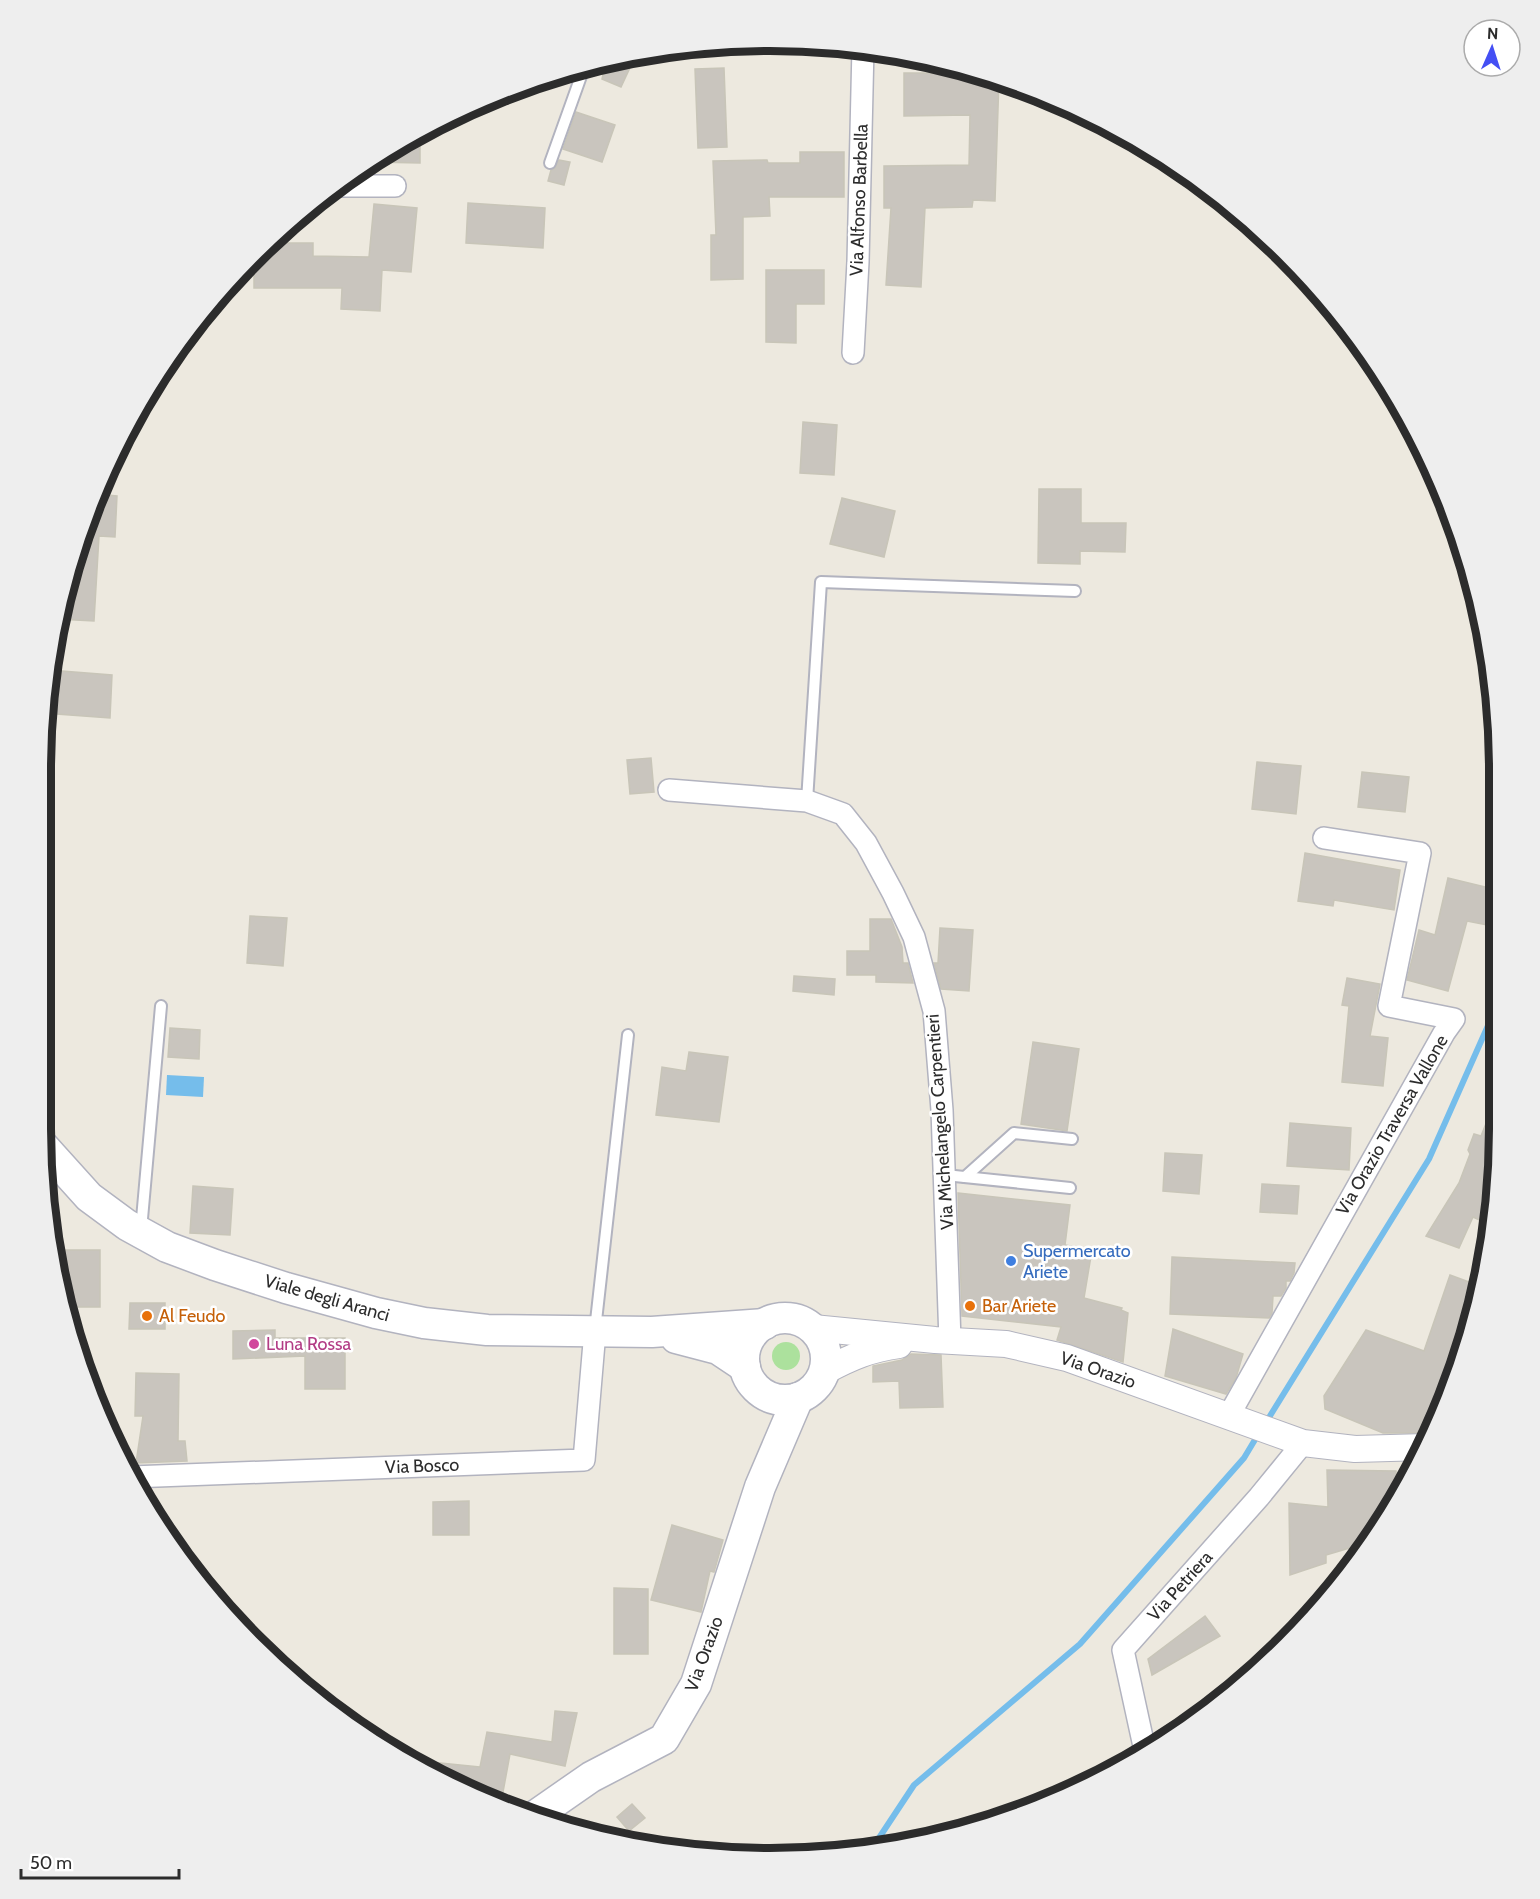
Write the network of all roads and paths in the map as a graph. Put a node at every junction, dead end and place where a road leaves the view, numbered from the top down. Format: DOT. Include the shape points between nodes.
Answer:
graph roads {
  1 [pos="863,57"];
  2 [pos="581,76"];
  3 [pos="550,163"];
  4 [pos="352,186"];
  5 [pos="395,186"];
  6 [pos="853,353"];
  7 [pos="1076,591"];
  8 [pos="669,790"];
  9 [pos="807,801"];
  10 [pos="1324,838"];
  11 [pos="161,1006"];
  12 [pos="628,1035"];
  13 [pos="1072,1139"];
  14 [pos="52,1156"];
  15 [pos="955,1176"];
  16 [pos="1070,1188"];
  17 [pos="141,1233"];
  18 [pos="765,1324"];
  19 [pos="813,1328"];
  20 [pos="595,1331"];
  21 [pos="652,1332"];
  22 [pos="943,1340"];
  23 [pos="745,1367"];
  24 [pos="825,1371"];
  25 [pos="764,1394"];
  26 [pos="798,1398"];
  27 [pos="1228,1417"];
  28 [pos="1303,1443"];
  29 [pos="1415,1446"];
  30 [pos="141,1477"];
  31 [pos="760,1487"];
  32 [pos="1143,1744"];
  33 [pos="542,1811"];
  1 -- 6 [label="street, Via Alfonso Barbella"];
  2 -- 3 [label="lane"];
  4 -- 5 [label="street"];
  7 -- 9 [label="lane" via="821,582"];
  8 -- 9 [label="street, Via Michelangelo Carpentieri"];
  9 -- 15 [label="street, Via Michelangelo Carpentieri" via="843,814 866,843 914,937 934,1011 942,1110"];
  10 -- 27 [label="street, Via Orazio Traversa Vallone" via="1420,853 1389,1006 1454,1019"];
  11 -- 17 [label="lane"];
  12 -- 20 [label="lane"];
  13 -- 15 [label="lane" via="1014,1133"];
  14 -- 17 [label="main road, Viale degli Aranci" via="89,1197"];
  15 -- 16 [label="lane"];
  15 -- 22 [label="street, Via Michelangelo Carpentieri"];
  17 -- 20 [label="main road, Viale degli Aranci" via="214,1265 376,1313 487,1330"];
  18 -- 19 [label="main road" via="789,1318"];
  18 -- 21 [label="main road"];
  18 -- 23 [label="main road" via="748,1342"];
  19 -- 22 [label="street"];
  19 -- 24 [label="main road" via="825,1348"];
  20 -- 21 [label="main road, Viale degli Aranci"];
  20 -- 30 [label="street, Via Bosco" via="584,1460"];
  21 -- 23 [label="main road" via="718,1349"];
  22 -- 24 [label="street" via="873,1349"];
  22 -- 27 [label="street, Via Orazio" via="1006,1344 1066,1358"];
  23 -- 25 [label="main road"];
  24 -- 26 [label="main road" via="810,1392"];
  25 -- 26 [label="main road" via="787,1400"];
  25 -- 31 [label="main road" via="771,1435"];
  26 -- 31 [label="main road"];
  27 -- 28 [label="street, Via Orazio"];
  28 -- 29 [label="street" via="1355,1449"];
  28 -- 32 [label="street, Via Petriera" via="1123,1650"];
  31 -- 33 [label="main road, Via Orazio" via="696,1684 664,1739 591,1777"];
}
